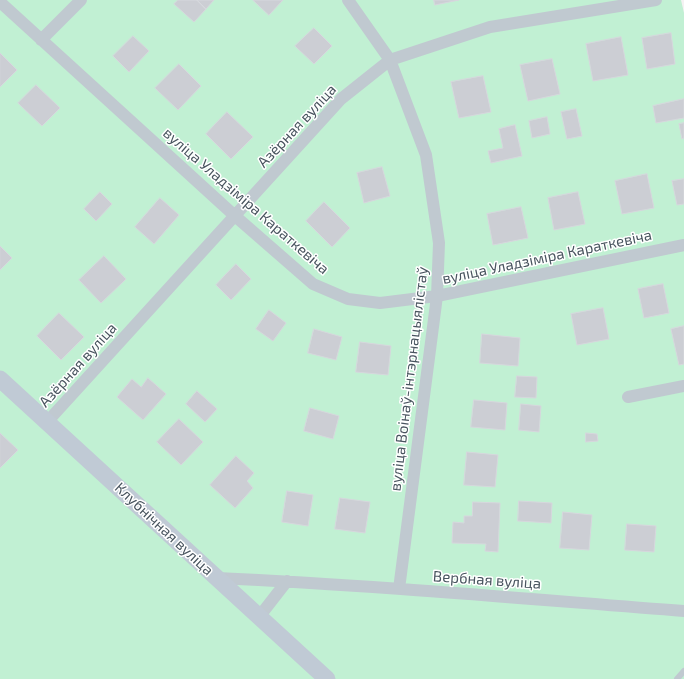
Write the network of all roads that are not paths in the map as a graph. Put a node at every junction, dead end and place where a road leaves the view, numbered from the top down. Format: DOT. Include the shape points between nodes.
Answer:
graph roads {
  1 [pos="81,0"];
  2 [pos="348,0"];
  3 [pos="656,0"];
  4 [pos="0,2"];
  5 [pos="41,40"];
  6 [pos="390,60"];
  7 [pos="235,216"];
  8 [pos="684,245"];
  9 [pos="437,296"];
  10 [pos="0,379"];
  11 [pos="684,386"];
  12 [pos="628,397"];
  13 [pos="47,422"];
  14 [pos="217,578"];
  15 [pos="287,581"];
  16 [pos="399,589"];
  17 [pos="684,611"];
  18 [pos="259,617"];
  19 [pos="684,671"];
  20 [pos="327,679"];
  21 [pos="677,679"];
  1 -- 5 [label="street"];
  2 -- 6 [label="street, вуліца Воінаў-інтэрнацыялістаў"];
  3 -- 6 [label="street, Азёрная вуліца" via="490,27"];
  4 -- 5 [label="street, вуліца Уладзіміра Караткевіча"];
  5 -- 7 [label="street, вуліца Уладзіміра Караткевіча"];
  6 -- 7 [label="street, Азёрная вуліца" via="341,99"];
  6 -- 9 [label="street, вуліца Воінаў-інтэрнацыялістаў" via="426,155 439,243"];
  7 -- 9 [label="street, вуліца Уладзіміра Караткевіча" via="313,284 348,299 380,303"];
  7 -- 13 [label="street, Азёрная вуліца"];
  8 -- 9 [label="street, вуліца Уладзіміра Караткевіча"];
  9 -- 16 [label="street, вуліца Воінаў-інтэрнацыялістаў"];
  10 -- 13 [label="street, Клубнічная вуліца"];
  11 -- 12 [label="street"];
  13 -- 14 [label="street, Клубнічная вуліца"];
  14 -- 15 [label="street, Вербная вуліца"];
  14 -- 18 [label="street, Клубнічная вуліца"];
  15 -- 16 [label="street, Вербная вуліца"];
  15 -- 18 [label="street"];
  16 -- 17 [label="street, Вербная вуліца"];
  18 -- 20 [label="street, Клубнічная вуліца"];
  19 -- 21 [label="lane"];
}
